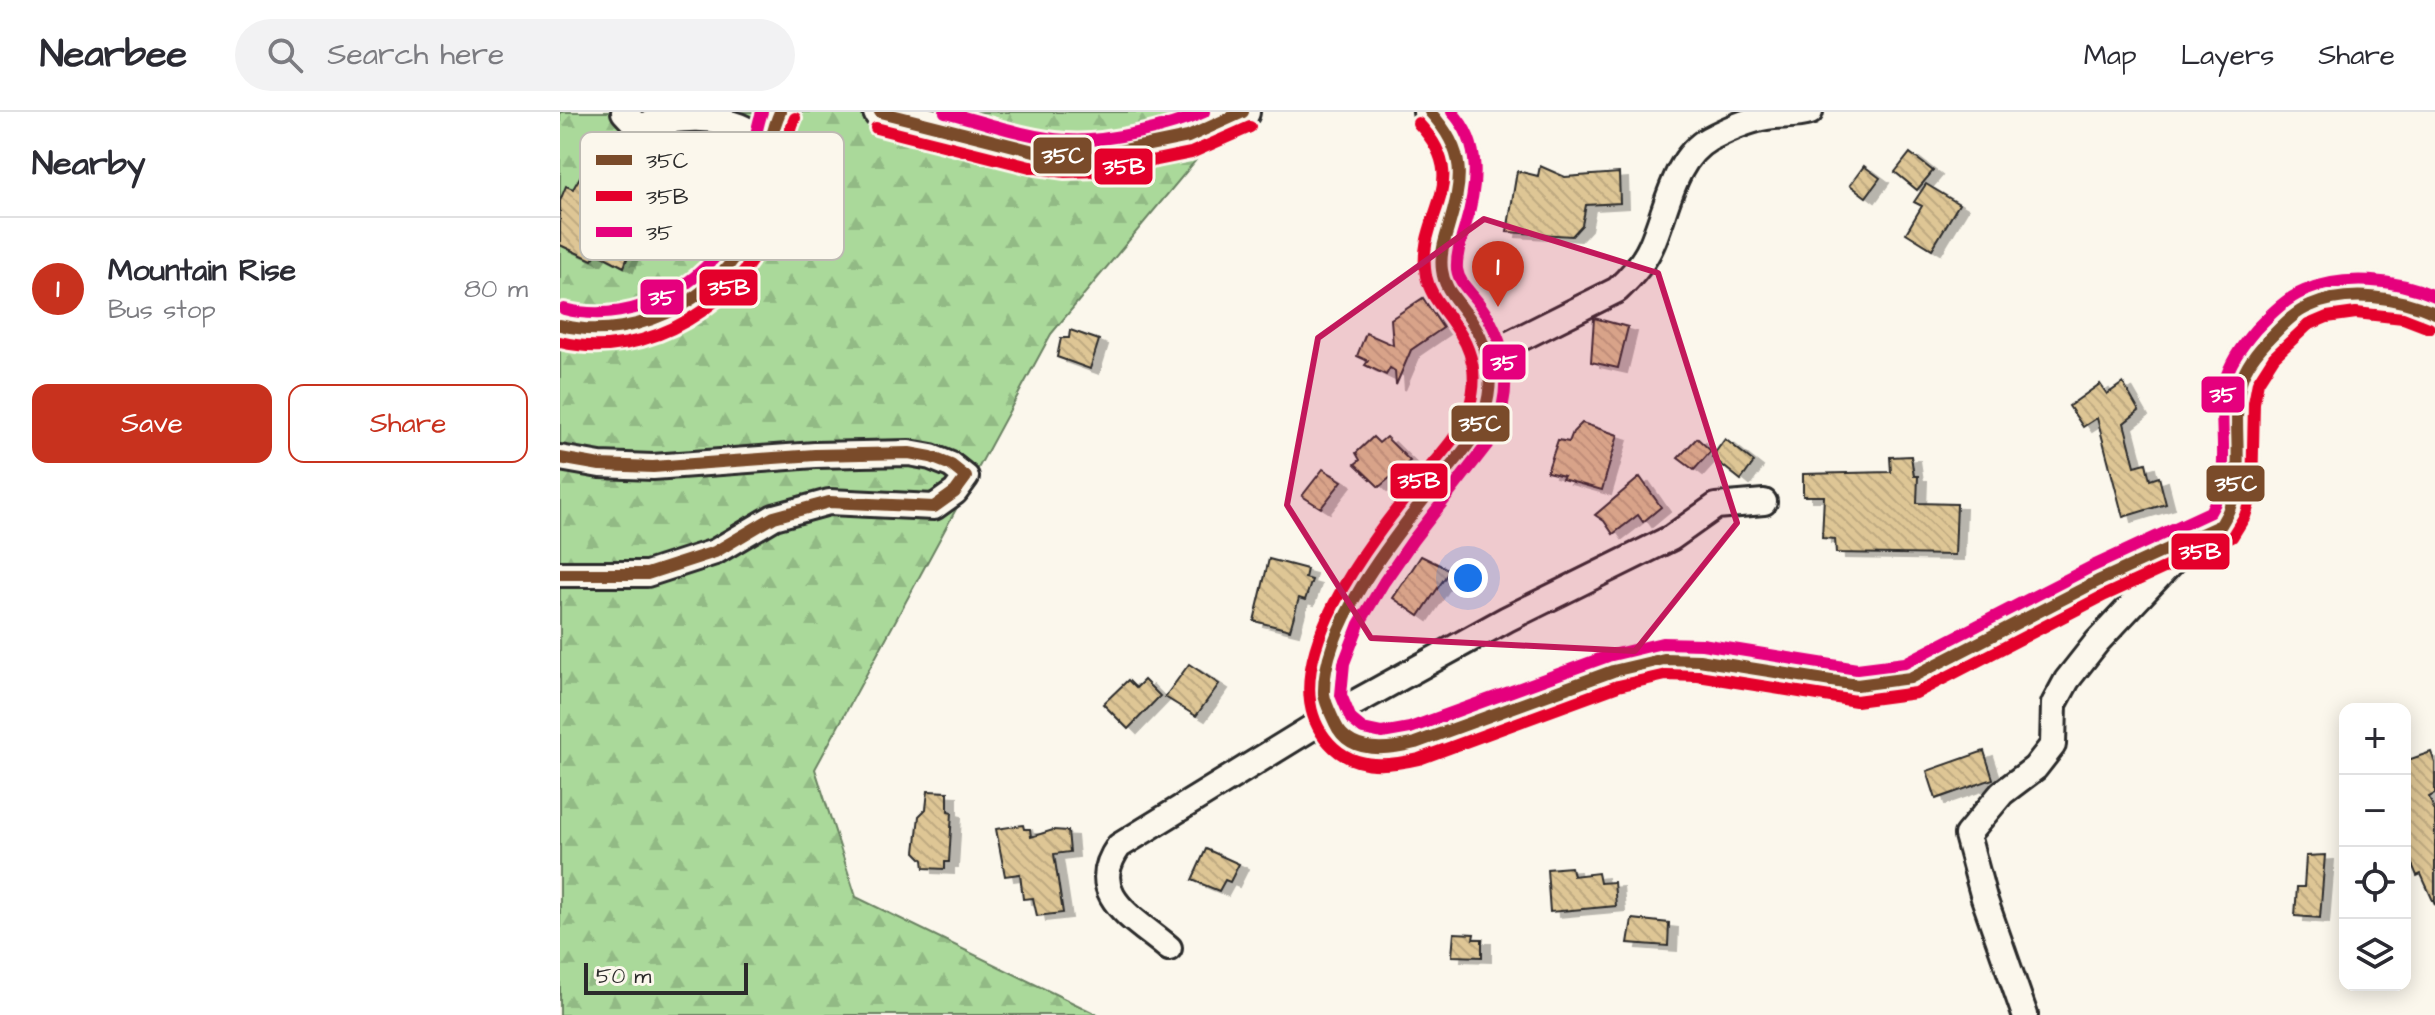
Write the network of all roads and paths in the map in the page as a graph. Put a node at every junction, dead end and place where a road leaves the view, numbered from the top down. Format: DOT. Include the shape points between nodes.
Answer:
graph roads {
  1 [pos="624,112"];
  2 [pos="780,112"];
  3 [pos="880,112"];
  4 [pos="1243,112"];
  5 [pos="1430,112"];
  6 [pos="1810,112"];
  7 [pos="750,132"];
  8 [pos="776,132"];
  9 [pos="735,260"];
  10 [pos="2435,313"];
  11 [pos="560,325"];
  12 [pos="1489,354"];
  13 [pos="560,458"];
  14 [pos="1764,502"];
  15 [pos="2195,538"];
  16 [pos="560,574"];
  17 [pos="1329,717"];
  18 [pos="1169,948"];
  19 [pos="2025,1015"];
  1 -- 7 [label="street" via="637,126 717,116"];
  2 -- 8 [label="main road"];
  3 -- 4 [label="main road" via="1065,156 1100,155 1188,137"];
  5 -- 12 [label="main road" via="1453,140 1462,171 1443,247 1443,279"];
  6 -- 12 [label="street" via="1740,124 1693,150 1634,274 1617,290"];
  9 -- 11 [label="main road" via="694,299 642,322 607,329"];
  10 -- 15 [label="main road" via="2393,298 2338,299 2309,306 2287,322 2259,349 2242,379 2234,505 2221,525"];
  12 -- 17 [label="main road" via="1489,403 1479,429 1364,582 1341,625 1324,676 1322,695"];
  13 -- 16 [label="street" via="653,467 909,453 951,465 966,477 934,507 829,502 774,517 715,552 647,574"];
  14 -- 17 [label="street" via="1716,506 1671,538 1507,619"];
  15 -- 17 [label="main road" via="2098,581 1910,678 1857,685 1664,659 1613,671 1385,751 1353,743"];
  15 -- 19 [label="street" via="2067,680 2054,704 2053,745 1967,835"];
  17 -- 18 [label="street" via="1137,833 1110,858 1105,873 1110,897"];
}
